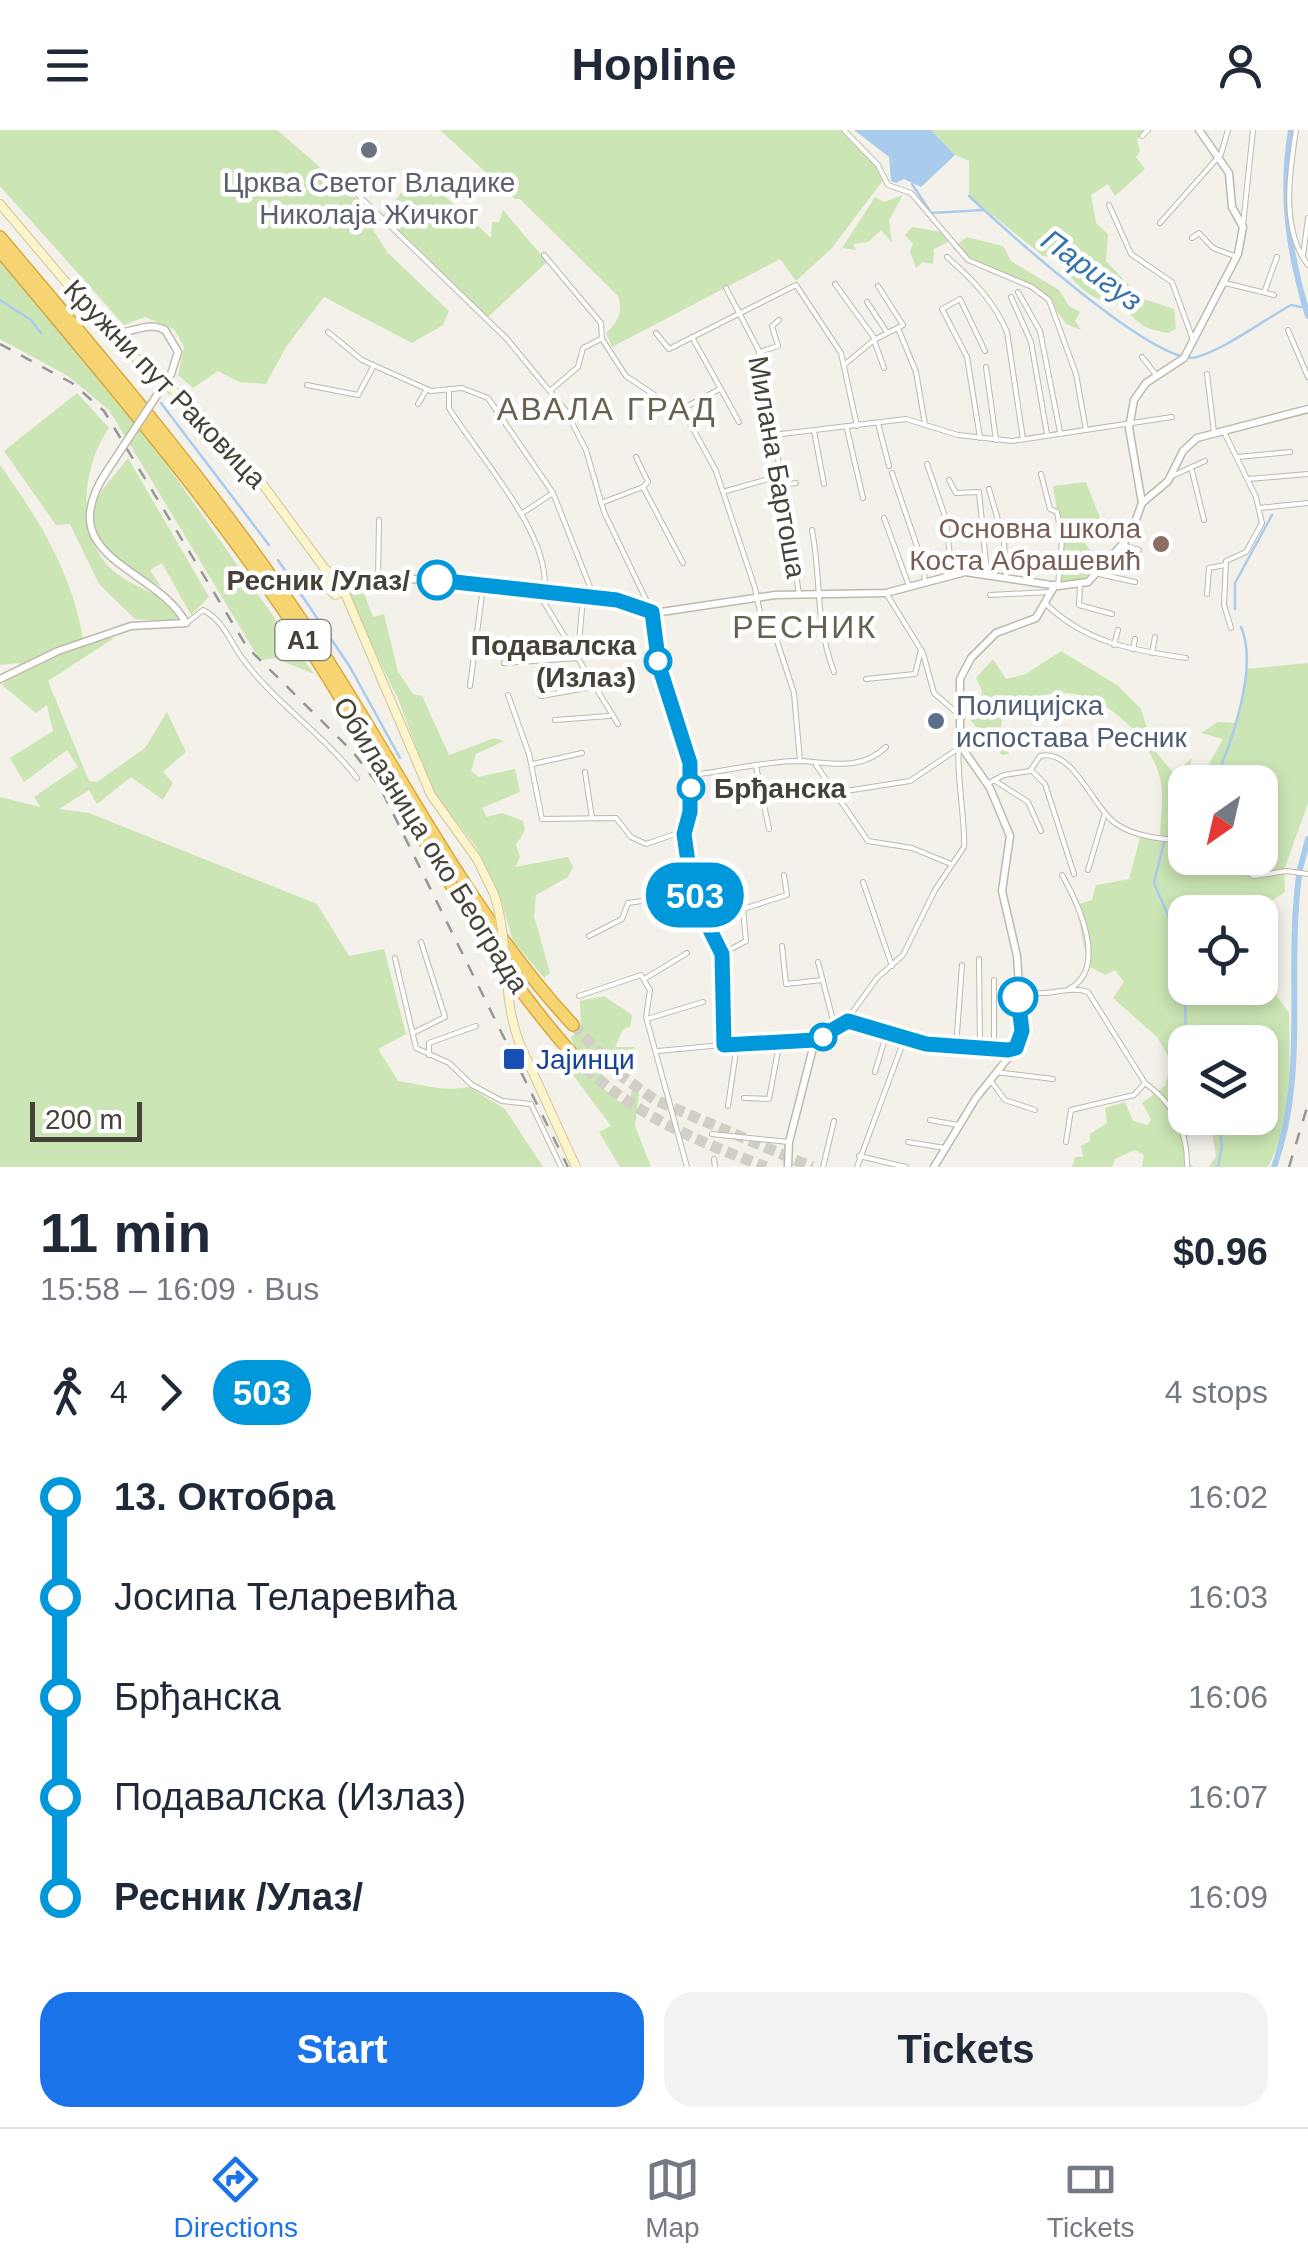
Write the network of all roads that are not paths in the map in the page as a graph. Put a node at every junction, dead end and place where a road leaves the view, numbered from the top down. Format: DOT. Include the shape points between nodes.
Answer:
graph roads {
  1 [pos="844,130"];
  2 [pos="1148,130"];
  3 [pos="1199,130"];
  4 [pos="1228,130"];
  5 [pos="1252,130"];
  6 [pos="1296,130"];
  7 [pos="1142,136"];
  8 [pos="1220,156"];
  9 [pos="352,190"];
  10 [pos="0,204"];
  11 [pos="1109,205"];
  12 [pos="1308,218"];
  13 [pos="1160,224"];
  14 [pos="1242,227"];
  15 [pos="0,238"];
  16 [pos="1192,238"];
  17 [pos="0,251"];
  18 [pos="1305,253"];
  19 [pos="544,254"];
  20 [pos="947,257"];
  21 [pos="1238,257"];
  22 [pos="1277,257"];
  23 [pos="1308,266"];
  24 [pos="1221,282"];
  25 [pos="834,284"];
  26 [pos="878,286"];
  27 [pos="726,288"];
  28 [pos="1018,292"];
  29 [pos="1264,292"];
  30 [pos="1274,294"];
  31 [pos="1011,296"];
  32 [pos="867,302"];
  33 [pos="739,312"];
  34 [pos="779,320"];
  35 [pos="900,326"];
  36 [pos="106,330"];
  37 [pos="132,330"];
  38 [pos="1288,330"];
  39 [pos="328,332"];
  40 [pos="887,332"];
  41 [pos="656,334"];
  42 [pos="1192,337"];
  43 [pos="692,338"];
  44 [pos="602,339"];
  45 [pos="874,340"];
  46 [pos="119,344"];
  47 [pos="985,351"];
  48 [pos="759,352"];
  49 [pos="1142,357"];
  50 [pos="137,360"];
  51 [pos="374,365"];
  52 [pos="844,366"];
  53 [pos="986,367"];
  54 [pos="884,368"];
  55 [pos="1207,374"];
  56 [pos="1158,376"];
  57 [pos="1308,377"];
  58 [pos="307,384"];
  59 [pos="720,388"];
  60 [pos="426,389"];
  61 [pos="450,389"];
  62 [pos="551,390"];
  63 [pos="418,404"];
  64 [pos="1308,409"];
  65 [pos="680,410"];
  66 [pos="1172,417"];
  67 [pos="738,422"];
  68 [pos="878,423"];
  69 [pos="925,424"];
  70 [pos="1128,424"];
  71 [pos="857,427"];
  72 [pos="847,428"];
  73 [pos="1086,430"];
  74 [pos="1223,430"];
  75 [pos="814,431"];
  76 [pos="1060,432"];
  77 [pos="1214,432"];
  78 [pos="1047,434"];
  79 [pos="774,435"];
  80 [pos="980,438"];
  81 [pos="996,440"];
  82 [pos="1023,440"];
  83 [pos="1290,452"];
  84 [pos="636,457"];
  85 [pos="1237,457"];
  86 [pos="1205,462"];
  87 [pos="927,464"];
  88 [pos="1192,471"];
  89 [pos="1041,474"];
  90 [pos="1308,474"];
  91 [pos="779,476"];
  92 [pos="1170,477"];
  93 [pos="1248,479"];
  94 [pos="950,480"];
  95 [pos="796,483"];
  96 [pos="824,484"];
  97 [pos="781,485"];
  98 [pos="643,487"];
  99 [pos="989,488"];
  100 [pos="725,491"];
  101 [pos="553,493"];
  102 [pos="864,498"];
  103 [pos="1142,503"];
  104 [pos="1308,503"];
  105 [pos="600,504"];
  106 [pos="1259,508"];
  107 [pos="521,514"];
  108 [pos="884,518"];
  109 [pos="379,520"];
  110 [pos="1204,520"];
  111 [pos="812,530"];
  112 [pos="1124,545"];
  113 [pos="1138,550"];
  114 [pos="682,564"];
  115 [pos="1224,565"];
  116 [pos="325,569"];
  117 [pos="987,573"];
  118 [pos="1099,574"];
  119 [pos="952,575"];
  120 [pos="1006,576"];
  121 [pos="378,580"];
  122 [pos="925,582"];
  123 [pos="1136,582"];
  124 [pos="484,585"];
  125 [pos="1080,585"];
  126 [pos="909,586"];
  127 [pos="340,587"];
  128 [pos="1055,588"];
  129 [pos="540,591"];
  130 [pos="886,593"];
  131 [pos="799,594"];
  132 [pos="816,594"];
  133 [pos="1207,594"];
  134 [pos="990,595"];
  135 [pos="583,596"];
  136 [pos="594,597"];
  137 [pos="757,597"];
  138 [pos="1046,605"];
  139 [pos="652,612"];
  140 [pos="1112,614"];
  141 [pos="186,623"];
  142 [pos="1231,628"];
  143 [pos="1118,630"];
  144 [pos="1155,637"];
  145 [pos="1135,639"];
  146 [pos="1114,645"];
  147 [pos="1133,649"];
  148 [pos="921,650"];
  149 [pos="1155,653"];
  150 [pos="578,658"];
  151 [pos="1186,658"];
  152 [pos="504,663"];
  153 [pos="834,672"];
  154 [pos="0,679"];
  155 [pos="866,679"];
  156 [pos="470,686"];
  157 [pos="598,686"];
  158 [pos="508,695"];
  159 [pos="541,696"];
  160 [pos="958,714"];
  161 [pos="609,716"];
  162 [pos="555,720"];
  163 [pos="618,724"];
  164 [pos="886,747"];
  165 [pos="958,748"];
  166 [pos="582,754"];
  167 [pos="800,761"];
  168 [pos="531,764"];
  169 [pos="816,764"];
  170 [pos="756,766"];
  171 [pos="1031,770"];
  172 [pos="585,772"];
  173 [pos="691,775"];
  174 [pos="357,778"];
  175 [pos="991,782"];
  176 [pos="833,793"];
  177 [pos="1105,813"];
  178 [pos="592,818"];
  179 [pos="769,829"];
  180 [pos="684,831"];
  181 [pos="1040,831"];
  182 [pos="1168,838"];
  183 [pos="937,862"];
  184 [pos="952,864"];
  185 [pos="1088,870"];
  186 [pos="733,872"];
  187 [pos="1278,872"];
  188 [pos="944,874"];
  189 [pos="1074,874"];
  190 [pos="1308,874"];
  191 [pos="784,875"];
  192 [pos="1062,875"];
  193 [pos="692,880"];
  194 [pos="863,882"];
  195 [pos="695,893"];
  196 [pos="589,936"];
  197 [pos="421,942"];
  198 [pos="782,946"];
  199 [pos="687,953"];
  200 [pos="722,954"];
  201 [pos="395,958"];
  202 [pos="979,959"];
  203 [pos="818,962"];
  204 [pos="1017,964"];
  205 [pos="962,965"];
  206 [pos="892,966"];
  207 [pos="646,978"];
  208 [pos="822,980"];
  209 [pos="994,980"];
  210 [pos="1066,991"];
  211 [pos="580,996"];
  212 [pos="703,1002"];
  213 [pos="647,1019"];
  214 [pos="846,1021"];
  215 [pos="572,1025"];
  216 [pos="476,1026"];
  217 [pos="834,1028"];
  218 [pos="412,1033"];
  219 [pos="886,1035"];
  220 [pos="815,1040"];
  221 [pos="904,1040"];
  222 [pos="738,1044"];
  223 [pos="724,1045"];
  224 [pos="779,1045"];
  225 [pos="956,1048"];
  226 [pos="980,1050"];
  227 [pos="994,1050"];
  228 [pos="658,1051"];
  229 [pos="1007,1054"];
  230 [pos="428,1055"];
  231 [pos="574,1056"];
  232 [pos="875,1072"];
  233 [pos="996,1072"];
  234 [pos="1054,1079"];
  235 [pos="990,1080"];
  236 [pos="1146,1083"];
  237 [pos="744,1098"];
  238 [pos="728,1106"];
  239 [pos="1035,1110"];
  240 [pos="930,1120"];
  241 [pos="834,1121"];
  242 [pos="958,1125"];
  243 [pos="712,1134"];
  244 [pos="789,1142"];
  245 [pos="908,1142"];
  246 [pos="1066,1142"];
  247 [pos="945,1148"];
  248 [pos="860,1156"];
  249 [pos="714,1159"];
  250 [pos="1187,1164"];
  251 [pos="561,1167"];
  252 [pos="576,1167"];
  253 [pos="686,1167"];
  254 [pos="715,1167"];
  255 [pos="788,1167"];
  256 [pos="823,1167"];
  257 [pos="856,1167"];
  258 [pos="906,1167"];
  259 [pos="934,1167"];
  1 -- 73 [label="street" via="878,164 886,183 911,193 963,256 1049,300 1076,374"];
  2 -- 7 [label="street"];
  3 -- 8 [label="street"];
  4 -- 8 [label="street"];
  5 -- 14 [label="street"];
  6 -- 18 [label="street" via="1291,212 1295,247"];
  8 -- 13 [label="street"];
  8 -- 14 [label="street"];
  9 -- 62 [label="street"];
  10 -- 36 [label="main road, Кружни пут Раковица"];
  11 -- 42 [label="street" via="1131,254 1172,282"];
  12 -- 18 [label="street"];
  14 -- 21 [label="street"];
  15 -- 215 [label="highway, Обилазница око Београда / A1" via="251,548 478,902"];
  16 -- 21 [label="street" via="1199,233 1212,248"];
  17 -- 231 [label="highway, Обилазница око Београда / A1" via="242,552 337,693 496,958"];
  18 -- 23 [label="street"];
  19 -- 44 [label="street" via="601,323"];
  20 -- 82 [label="street" via="971,278 1007,332"];
  21 -- 24 [label="street"];
  22 -- 29 [label="street"];
  24 -- 29 [label="street"];
  24 -- 42 [label="street"];
  25 -- 45 [label="street"];
  26 -- 35 [label="street"];
  27 -- 33 [label="street, Милана Бартоша"];
  28 -- 76 [label="street" via="1050,368"];
  29 -- 30 [label="street"];
  31 -- 78 [label="street" via="1031,342"];
  32 -- 40 [label="street"];
  33 -- 43 [label="street"];
  33 -- 48 [label="street, Милана Бартоша"];
  33 -- 52 [label="street" via="793,285 837,345"];
  34 -- 48 [label="street" via="772,326 778,344"];
  35 -- 40 [label="street"];
  35 -- 69 [label="street"];
  36 -- 37 [label="street"];
  36 -- 46 [label="main road, Кружни пут Раковица"];
  37 -- 46 [label="street"];
  37 -- 50 [label="street"];
  37 -- 141 [label="street, bridge" via="151,324 171,334 178,356 92,506 99,546 121,569 169,598"];
  38 -- 57 [label="street"];
  39 -- 51 [label="street"];
  40 -- 45 [label="street"];
  41 -- 43 [label="street" via="668,350"];
  42 -- 56 [label="street" via="1185,355"];
  43 -- 59 [label="street"];
  44 -- 62 [label="street" via="583,348 578,367"];
  44 -- 65 [label="street" via="626,376"];
  45 -- 52 [label="street"];
  45 -- 54 [label="street"];
  46 -- 50 [label="main road, Кружни пут Раковица"];
  47 -- 80 [label="street" via="960,299 942,308 968,360"];
  48 -- 79 [label="street, Милана Бартоша"];
  49 -- 56 [label="street"];
  50 -- 116 [label="main road, Кружни пут Раковица" via="246,462"];
  51 -- 58 [label="street" via="358,395"];
  51 -- 60 [label="street"];
  52 -- 71 [label="street"];
  53 -- 81 [label="street"];
  55 -- 77 [label="street"];
  56 -- 70 [label="street" via="1138,393"];
  59 -- 65 [label="street"];
  59 -- 67 [label="street"];
  60 -- 61 [label="street"];
  60 -- 63 [label="street"];
  61 -- 101 [label="street" via="488,398"];
  61 -- 107 [label="street" via="449,408"];
  62 -- 105 [label="street" via="583,443"];
  64 -- 74 [label="street"];
  65 -- 100 [label="street"];
  66 -- 70 [label="street"];
  68 -- 69 [label="street"];
  68 -- 71 [label="street"];
  68 -- 122 [label="street"];
  69 -- 80 [label="street"];
  70 -- 73 [label="street"];
  70 -- 103 [label="street"];
  71 -- 72 [label="street"];
  72 -- 75 [label="street"];
  72 -- 102 [label="street"];
  73 -- 76 [label="street"];
  74 -- 77 [label="street"];
  74 -- 85 [label="street"];
  75 -- 79 [label="street"];
  75 -- 96 [label="street"];
  76 -- 78 [label="street"];
  77 -- 92 [label="street" via="1187,446"];
  78 -- 82 [label="street"];
  79 -- 91 [label="street, Милана Бартоша"];
  80 -- 81 [label="street"];
  81 -- 82 [label="street"];
  83 -- 85 [label="street"];
  84 -- 98 [label="street" via="648,482"];
  85 -- 93 [label="street"];
  86 -- 88 [label="street"];
  87 -- 119 [label="street" via="946,520"];
  88 -- 92 [label="street"];
  88 -- 110 [label="street"];
  89 -- 128 [label="street" via="1062,541"];
  90 -- 93 [label="street"];
  91 -- 97 [label="street, Милана Бартоша"];
  91 -- 100 [label="street"];
  92 -- 103 [label="street"];
  93 -- 106 [label="street"];
  94 -- 117 [label="street" via="956,493 978,492"];
  95 -- 97 [label="street"];
  97 -- 131 [label="street, Милана Бартоша"];
  98 -- 105 [label="street"];
  98 -- 114 [label="street"];
  99 -- 120 [label="street"];
  100 -- 137 [label="street"];
  101 -- 107 [label="street"];
  101 -- 136 [label="street"];
  103 -- 112 [label="street"];
  104 -- 106 [label="street"];
  105 -- 139 [label="street"];
  106 -- 115 [label="street" via="1262,523 1247,550"];
  107 -- 129 [label="street" via="546,573"];
  108 -- 126 [label="street"];
  109 -- 121 [label="street"];
  111 -- 132 [label="street"];
  112 -- 113 [label="street"];
  112 -- 118 [label="street"];
  115 -- 133 [label="street" via="1209,568"];
  115 -- 142 [label="street"];
  116 -- 127 [label="main road, Кружни пут Раковица"];
  116 -- 127 [label="main road, Кружни пут Раковица" via="329,585"];
  117 -- 119 [label="street"];
  117 -- 120 [label="street"];
  118 -- 123 [label="street"];
  118 -- 125 [label="street"];
  119 -- 122 [label="street"];
  120 -- 128 [label="street"];
  121 -- 124 [label="street"];
  121 -- 127 [label="street"];
  122 -- 126 [label="street"];
  124 -- 129 [label="street"];
  124 -- 156 [label="street"];
  125 -- 128 [label="street"];
  125 -- 140 [label="street" via="1079,605"];
  126 -- 130 [label="street"];
  127 -- 252 [label="main road, Кружни пут Раковица, bridge" via="431,796 494,894 504,984 520,1042"];
  128 -- 134 [label="street"];
  128 -- 138 [label="street"];
  129 -- 135 [label="street"];
  129 -- 150 [label="street" via="540,603 560,622"];
  130 -- 132 [label="street"];
  130 -- 148 [label="street"];
  131 -- 132 [label="street"];
  131 -- 137 [label="street"];
  132 -- 153 [label="street"];
  135 -- 136 [label="street"];
  135 -- 150 [label="street"];
  136 -- 139 [label="street"];
  137 -- 139 [label="street"];
  137 -- 167 [label="street" via="763,628 777,641 796,702"];
  138 -- 146 [label="street" via="1078,631"];
  138 -- 160 [label="street" via="1030,623 999,632 971,658 960,679"];
  139 -- 173 [label="street" via="659,666"];
  141 -- 154 [label="street" via="131,626"];
  141 -- 174 [label="street" via="207,611"];
  143 -- 146 [label="street"];
  144 -- 149 [label="street"];
  145 -- 147 [label="street"];
  146 -- 147 [label="street"];
  147 -- 149 [label="street"];
  148 -- 155 [label="street" via="915,674"];
  148 -- 160 [label="street" via="932,690"];
  149 -- 151 [label="street"];
  150 -- 152 [label="street"];
  150 -- 157 [label="street"];
  157 -- 159 [label="street"];
  157 -- 161 [label="street"];
  158 -- 168 [label="street"];
  160 -- 165 [label="street"];
  161 -- 162 [label="street"];
  161 -- 163 [label="street"];
  164 -- 169 [label="street" via="861,760"];
  165 -- 175 [label="street"];
  165 -- 176 [label="street" via="907,782"];
  165 -- 184 [label="street" via="965,843"];
  166 -- 168 [label="street"];
  167 -- 169 [label="street"];
  167 -- 170 [label="street"];
  168 -- 178 [label="street" via="542,818"];
  169 -- 176 [label="street"];
  170 -- 173 [label="street"];
  170 -- 179 [label="street"];
  171 -- 175 [label="street"];
  171 -- 177 [label="street" via="1042,754 1056,757"];
  171 -- 189 [label="street" via="1046,784"];
  172 -- 178 [label="street"];
  173 -- 180 [label="street"];
  175 -- 181 [label="street" via="1024,798"];
  175 -- 204 [label="street" via="1010,836 1002,891"];
  176 -- 183 [label="street" via="872,844 912,848"];
  177 -- 182 [label="street" via="1132,832"];
  177 -- 185 [label="street"];
  178 -- 180 [label="street" via="618,819 644,844"];
  180 -- 193 [label="street"];
  183 -- 184 [label="street"];
  183 -- 188 [label="street"];
  184 -- 188 [label="street"];
  186 -- 193 [label="street"];
  187 -- 190 [label="street"];
  188 -- 206 [label="street"];
  191 -- 200 [label="street" via="787,895 742,910 746,941"];
  192 -- 210 [label="street" via="1081,916 1089,956 1082,978"];
  193 -- 195 [label="street"];
  194 -- 206 [label="street"];
  195 -- 196 [label="street" via="628,903 622,920"];
  195 -- 200 [label="street"];
  197 -- 218 [label="street" via="446,1016"];
  198 -- 208 [label="street" via="786,984"];
  199 -- 207 [label="street"];
  200 -- 223 [label="street"];
  201 -- 218 [label="street"];
  202 -- 226 [label="street"];
  203 -- 208 [label="street"];
  204 -- 210 [label="street" via="1026,991"];
  204 -- 229 [label="street" via="1022,1031"];
  205 -- 225 [label="street"];
  206 -- 214 [label="street"];
  207 -- 211 [label="street"];
  207 -- 213 [label="street"];
  208 -- 217 [label="street"];
  209 -- 227 [label="street"];
  210 -- 236 [label="street" via="1090,994"];
  212 -- 213 [label="street"];
  213 -- 228 [label="street"];
  214 -- 217 [label="street"];
  214 -- 219 [label="street"];
  216 -- 230 [label="street" via="429,1043"];
  217 -- 220 [label="street"];
  218 -- 230 [label="street" via="416,1048"];
  219 -- 221 [label="street"];
  219 -- 232 [label="street"];
  220 -- 224 [label="street"];
  220 -- 244 [label="street"];
  221 -- 225 [label="street"];
  221 -- 248 [label="street"];
  222 -- 223 [label="street"];
  222 -- 224 [label="street"];
  222 -- 238 [label="street"];
  223 -- 228 [label="street"];
  224 -- 237 [label="street" via="769,1099"];
  225 -- 226 [label="street"];
  226 -- 227 [label="street"];
  227 -- 229 [label="street"];
  228 -- 253 [label="street"];
  229 -- 233 [label="street"];
  230 -- 251 [label="street" via="502,1101 531,1104"];
  233 -- 234 [label="street"];
  233 -- 235 [label="street"];
  235 -- 239 [label="street" via="1005,1100"];
  235 -- 242 [label="street"];
  236 -- 246 [label="street" via="1134,1095 1072,1110"];
  236 -- 250 [label="street" via="1176,1116"];
  240 -- 242 [label="street"];
  241 -- 256 [label="street"];
  242 -- 247 [label="street"];
  243 -- 244 [label="street"];
  244 -- 255 [label="street"];
  245 -- 247 [label="street"];
  247 -- 259 [label="street"];
  248 -- 257 [label="street"];
  248 -- 258 [label="street"];
  249 -- 254 [label="street"];
}
